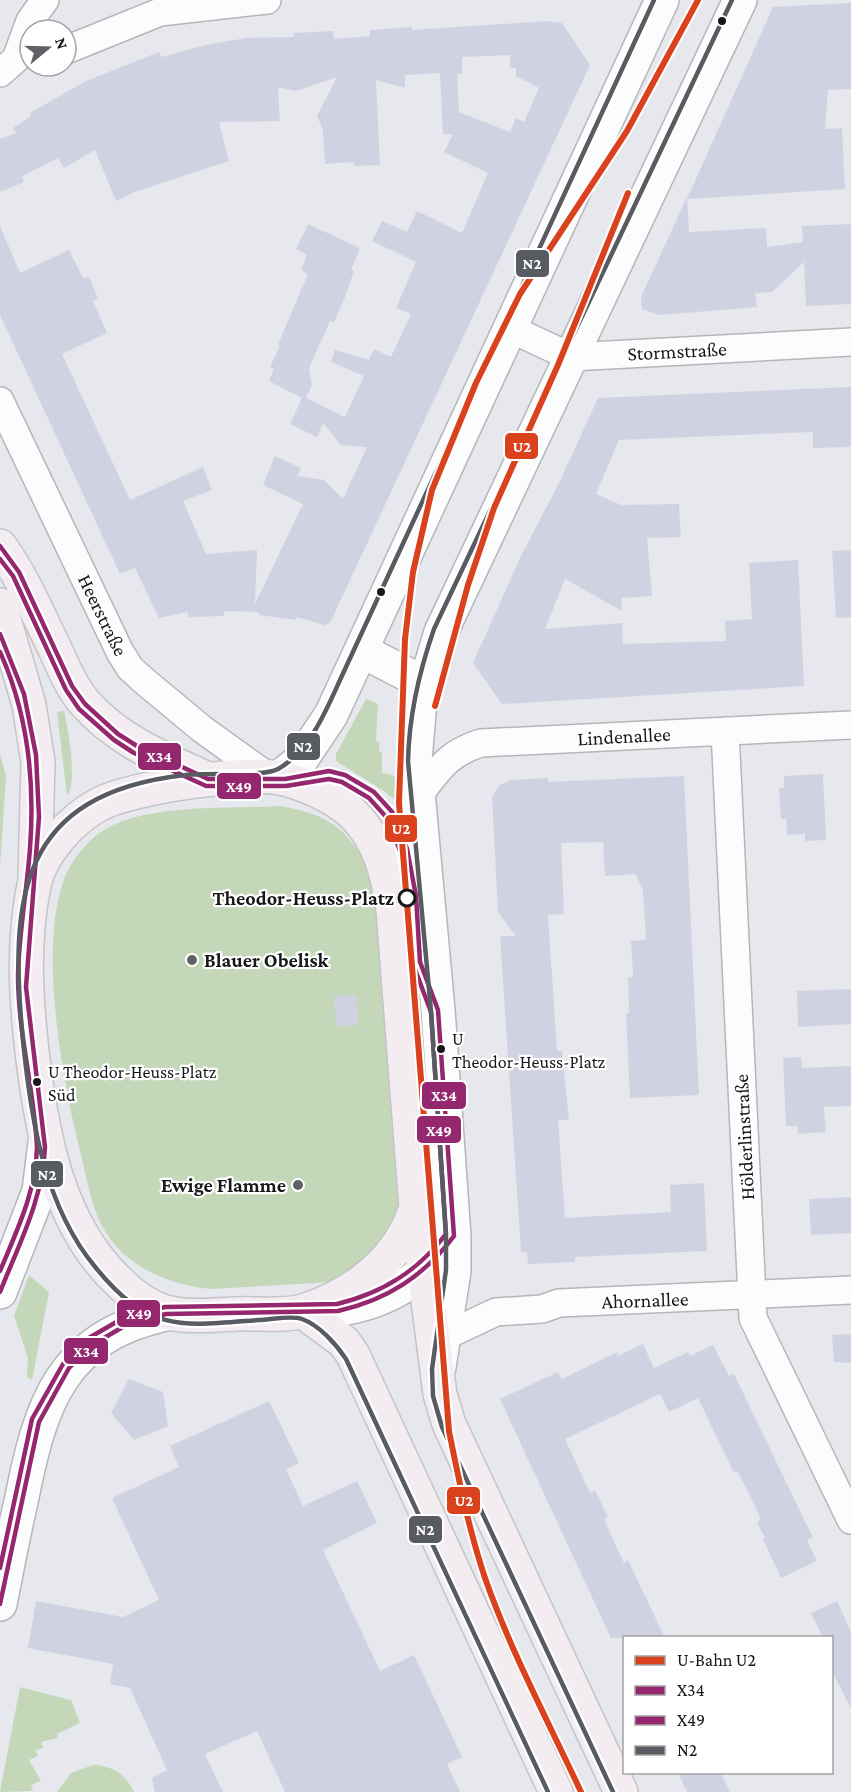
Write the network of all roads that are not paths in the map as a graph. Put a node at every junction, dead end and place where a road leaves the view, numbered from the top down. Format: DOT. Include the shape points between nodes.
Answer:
graph roads {
  1 [pos="45,0"];
  2 [pos="267,0"];
  3 [pos="662,0"];
  4 [pos="740,0"];
  5 [pos="139,8"];
  6 [pos="78,43"];
  7 [pos="15,63"];
  8 [pos="509,328"];
  9 [pos="851,342"];
  10 [pos="571,357"];
  11 [pos="0,401"];
  12 [pos="0,546"];
  13 [pos="0,605"];
  14 [pos="0,634"];
  15 [pos="362,651"];
  16 [pos="16,664"];
  17 [pos="424,683"];
  18 [pos="851,725"];
  19 [pos="724,731"];
  20 [pos="275,778"];
  21 [pos="208,779"];
  22 [pos="419,795"];
  23 [pos="34,881"];
  24 [pos="45,1143"];
  25 [pos="416,1207"];
  26 [pos="454,1236"];
  27 [pos="425,1270"];
  28 [pos="851,1290"];
  29 [pos="0,1292"];
  30 [pos="753,1295"];
  31 [pos="303,1311"];
  32 [pos="166,1314"];
  33 [pos="446,1336"];
  34 [pos="439,1369"];
  35 [pos="851,1520"];
  36 [pos="0,1604"];
  37 [pos="556,1792"];
  38 [pos="621,1792"];
  1 -- 7 [label="street" via="30,21"];
  2 -- 5 [label="street"];
  3 -- 8 [label="main road"];
  4 -- 10 [label="main road"];
  5 -- 6 [label="street"];
  8 -- 10 [label="street, Stormstraße"];
  8 -- 15 [label="main road"];
  9 -- 10 [label="street, Stormstraße"];
  10 -- 17 [label="main road" via="441,632"];
  11 -- 20 [label="street, Heerstraße" via="124,660 202,729"];
  12 -- 21 [label="main road" via="19,572 72,686 85,704 137,746"];
  13 -- 16 [label="main road"];
  14 -- 16 [label="main road"];
  15 -- 17 [label="main road"];
  15 -- 20 [label="main road" via="318,737 301,760"];
  16 -- 23 [label="main road" via="29,705 38,762"];
  17 -- 22 [label="main road" via="415,760"];
  18 -- 19 [label="street, Lindenallee"];
  19 -- 22 [label="street, Lindenallee" via="481,743 461,749 445,761"];
  19 -- 30 [label="street, Hölderlinstraße"];
  20 -- 21 [label="main road"];
  20 -- 25 [label="main road" via="333,798 353,814 376,846 389,880"];
  21 -- 23 [label="main road" via="102,803 63,834 44,859"];
  22 -- 26 [label="main road"];
  23 -- 24 [label="main road" via="26,990"];
  24 -- 29 [label="main road" via="39,1191"];
  24 -- 32 [label="main road" via="73,1215 93,1251 120,1284"];
  25 -- 27 [label="main road"];
  25 -- 31 [label="main road" via="404,1238 382,1266 356,1285"];
  26 -- 27 [label="main road"];
  26 -- 33 [label="main road"];
  27 -- 31 [label="main road" via="406,1285 366,1304 338,1311"];
  27 -- 34 [label="main road"];
  28 -- 30 [label="street, Ahornallee"];
  30 -- 33 [label="street, Ahornallee" via="559,1303 542,1309 496,1312"];
  30 -- 35 [label="street, Hölderlinstraße" via="753,1318"];
  31 -- 32 [label="main road"];
  31 -- 37 [label="main road" via="344,1342 353,1355"];
  32 -- 36 [label="main road" via="128,1324 105,1336 69,1368 54,1391 31,1450"];
  33 -- 34 [label="main road"];
  34 -- 38 [label="main road" via="440,1394 449,1424"];
}
